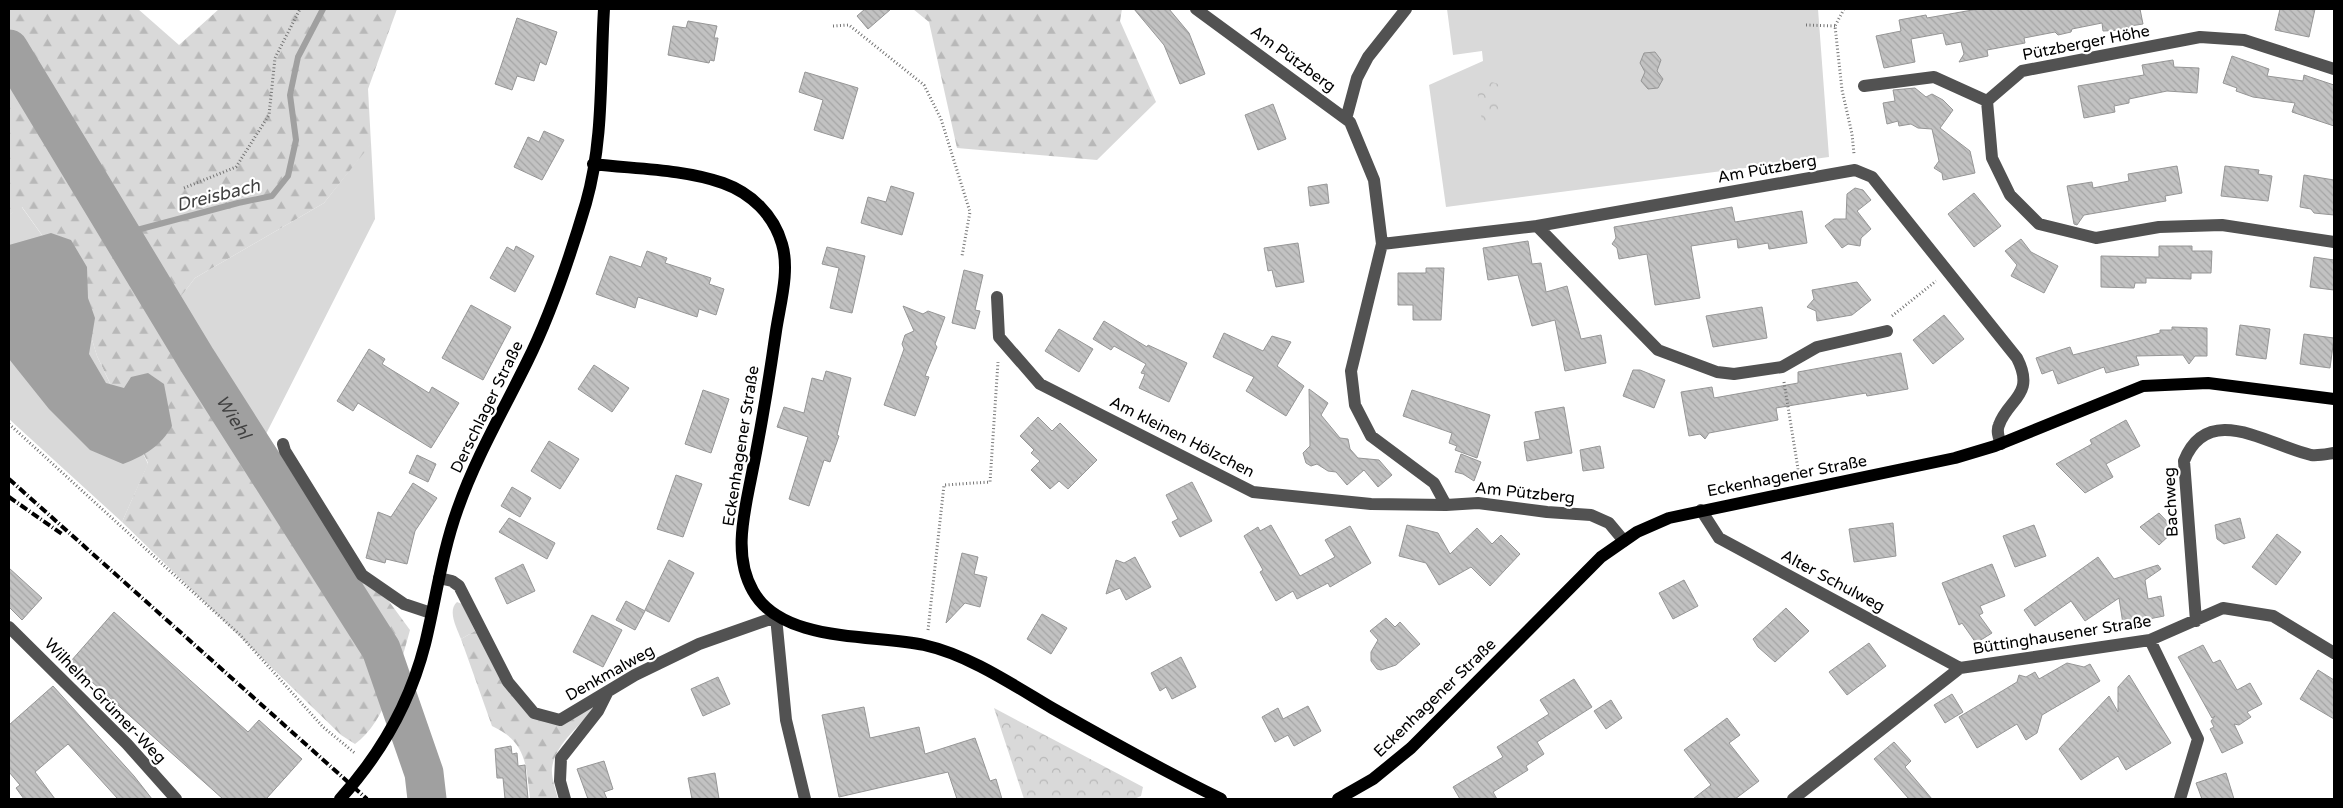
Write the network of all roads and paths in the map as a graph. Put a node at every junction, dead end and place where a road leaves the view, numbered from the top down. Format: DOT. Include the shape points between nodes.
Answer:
graph roads {
  1 [pos="300,9"];
  2 [pos="604,9"];
  3 [pos="1196,9"];
  4 [pos="1406,9"];
  5 [pos="1844,9"];
  6 [pos="1806,25"];
  7 [pos="833,26"];
  8 [pos="1835,26"];
  9 [pos="2334,69"];
  10 [pos="1864,86"];
  11 [pos="1987,101"];
  12 [pos="1346,119"];
  13 [pos="593,164"];
  14 [pos="1855,170"];
  15 [pos="184,188"];
  16 [pos="1537,226"];
  17 [pos="2334,242"];
  18 [pos="1382,244"];
  19 [pos="962,256"];
  20 [pos="1948,271"];
  21 [pos="997,297"];
  22 [pos="1887,331"];
  23 [pos="999,337"];
  24 [pos="1783,375"];
  25 [pos="2334,400"];
  26 [pos="9,424"];
  27 [pos="283,444"];
  28 [pos="2001,444"];
  29 [pos="2334,453"];
  30 [pos="1798,472"];
  31 [pos="1446,505"];
  32 [pos="1701,510"];
  33 [pos="1624,540"];
  34 [pos="439,578"];
  35 [pos="431,613"];
  36 [pos="776,617"];
  37 [pos="2196,621"];
  38 [pos="9,627"];
  39 [pos="2150,640"];
  40 [pos="926,645"];
  41 [pos="2334,653"];
  42 [pos="1960,668"];
  43 [pos="608,690"];
  44 [pos="369,764"];
  45 [pos="176,799"];
  46 [pos="340,799"];
  47 [pos="565,799"];
  48 [pos="805,799"];
  49 [pos="1221,799"];
  50 [pos="1338,799"];
  51 [pos="1793,799"];
  52 [pos="2180,799"];
  1 -- 15 [label="path" via="275,58 269,115 236,167"];
  2 -- 13 [label="main road, Derschlager Straße" via="600,116"];
  3 -- 12 [label="street, Am Pützberg"];
  4 -- 12 [label="street, Am Pützberg" via="1368,56 1357,78"];
  5 -- 8 [label="path"];
  6 -- 8 [label="path"];
  7 -- 19 [label="path" via="849,24 924,85 942,119 970,212"];
  8 -- 14 [label="path"];
  9 -- 11 [label="street, Pützberger Höhe" via="2244,40 2200,37 2022,70"];
  10 -- 11 [label="street" via="1934,77"];
  11 -- 17 [label="street" via="1992,158 2010,195 2039,224 2096,238 2159,227 2222,225"];
  12 -- 18 [label="street, Am Pützberg" via="1374,180"];
  13 -- 34 [label="main road, Derschlager Straße" via="586,201 562,278 528,360 478,457 457,510"];
  13 -- 36 [label="main road, Eckenhagener Straße" via="687,175 724,183 751,198 771,218 782,245 784,281 742,526 743,561 753,591"];
  14 -- 16 [label="street, Am Pützberg"];
  14 -- 20 [label="street" via="1872,177"];
  16 -- 18 [label="street, Am Pützberg"];
  16 -- 22 [label="street" via="1658,350 1717,372 1734,374 1782,367 1817,347"];
  18 -- 31 [label="street, Am Pützberg" via="1350,370 1355,406 1371,436 1434,484"];
  20 -- 22 [label="path" via="1893,314"];
  20 -- 28 [label="street" via="2023,370 2020,395 1999,423 1997,432"];
  21 -- 23 [label="street"];
  23 -- 31 [label="street, Am kleinen Hölzchen" via="1040,384 1253,492 1371,504"];
  23 -- 40 [label="path" via="990,482 944,485"];
  24 -- 30 [label="path"];
  25 -- 28 [label="main road, Eckenhagener Straße" via="2208,383 2143,386"];
  26 -- 44 [label="path" via="240,635 324,727"];
  27 -- 35 [label="street" via="362,575 404,604"];
  28 -- 32 [label="main road, Eckenhagener Straße" via="1955,458"];
  29 -- 37 [label="street, Bachweg" via="2314,456 2231,429 2210,432 2190,444 2184,460"];
  31 -- 33 [label="street, Am Pützberg" via="1478,503 1591,515 1609,523"];
  32 -- 33 [label="main road, Eckenhagener Straße" via="1659,521"];
  32 -- 42 [label="street, Alter Schulweg" via="1718,538"];
  33 -- 50 [label="main road, Eckenhagener Straße" via="1601,558 1411,748 1373,779"];
  34 -- 35 [label="main road, Derschlager Straße"];
  34 -- 43 [label="street, Denkmalweg" via="459,586 508,682 534,713 560,720"];
  35 -- 44 [label="main road, Derschlager Straße" via="404,704"];
  36 -- 40 [label="main road, Eckenhagener Straße" via="798,627"];
  36 -- 43 [label="street, Denkmalweg" via="699,644"];
  36 -- 48 [label="street" via="786,720"];
  37 -- 39 [label="street, Büttinghausener Straße"];
  37 -- 41 [label="street, Büttinghausener Straße" via="2223,608 2273,616"];
  38 -- 45 [label="street, Wilhelm-Grümer-Weg" via="127,744"];
  39 -- 42 [label="street, Büttinghausener Straße"];
  39 -- 52 [label="street" via="2198,739"];
  40 -- 49 [label="main road, Eckenhagener Straße" via="978,665 1146,762"];
  42 -- 51 [label="street, Büttinghausener Straße"];
  43 -- 47 [label="street" via="598,711 560,758 560,781"];
  44 -- 46 [label="main road, Derschlager Straße"];
}
